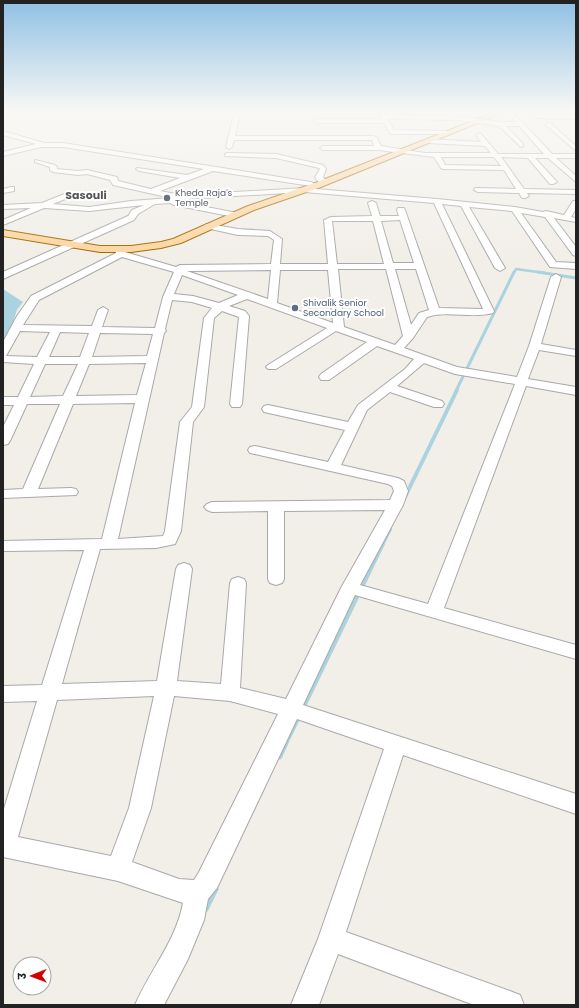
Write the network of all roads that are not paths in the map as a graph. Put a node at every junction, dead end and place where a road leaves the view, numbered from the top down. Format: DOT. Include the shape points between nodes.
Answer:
graph roads {
  1 [pos="162,160"];
  2 [pos="225,160"];
  3 [pos="294,160"];
  4 [pos="381,160"];
  5 [pos="439,160"];
  6 [pos="499,160"];
  7 [pos="534,160"];
  8 [pos="554,160"];
  9 [pos="37,161"];
  10 [pos="214,168"];
  11 [pos="506,168"];
  12 [pos="139,169"];
  13 [pos="222,169"];
  14 [pos="186,178"];
  15 [pos="576,180"];
  16 [pos="553,182"];
  17 [pos="321,184"];
  18 [pos="11,189"];
  19 [pos="304,190"];
  20 [pos="478,190"];
  21 [pos="522,190"];
  22 [pos="3,191"];
  23 [pos="152,191"];
  24 [pos="576,192"];
  25 [pos="67,195"];
  26 [pos="497,196"];
  27 [pos="396,197"];
  28 [pos="180,198"];
  29 [pos="167,201"];
  30 [pos="438,201"];
  31 [pos="155,202"];
  32 [pos="372,203"];
  33 [pos="576,203"];
  34 [pos="464,204"];
  35 [pos="44,205"];
  36 [pos="3,206"];
  37 [pos="531,206"];
  38 [pos="515,208"];
  39 [pos="546,213"];
  40 [pos="234,215"];
  41 [pos="376,218"];
  42 [pos="404,218"];
  43 [pos="566,218"];
  44 [pos="576,220"];
  45 [pos="3,223"];
  46 [pos="209,226"];
  47 [pos="3,233"];
  48 [pos="70,245"];
  49 [pos="120,252"];
  50 [pos="576,253"];
  51 [pos="3,264"];
  52 [pos="389,266"];
  53 [pos="419,266"];
  54 [pos="576,266"];
  55 [pos="332,267"];
  56 [pos="21,268"];
  57 [pos="276,268"];
  58 [pos="500,268"];
  59 [pos="175,270"];
  60 [pos="3,276"];
  61 [pos="556,277"];
  62 [pos="245,296"];
  63 [pos="168,297"];
  64 [pos="272,305"];
  65 [pos="221,306"];
  66 [pos="103,310"];
  67 [pos="435,312"];
  68 [pos="16,328"];
  69 [pos="58,328"];
  70 [pos="337,328"];
  71 [pos="96,330"];
  72 [pos="161,330"];
  73 [pos="408,336"];
  74 [pos="375,342"];
  75 [pos="535,346"];
  76 [pos="396,350"];
  77 [pos="3,353"];
  78 [pos="576,353"];
  79 [pos="3,359"];
  80 [pos="152,359"];
  81 [pos="421,359"];
  82 [pos="85,360"];
  83 [pos="42,361"];
  84 [pos="272,367"];
  85 [pos="325,376"];
  86 [pos="522,382"];
  87 [pos="388,387"];
  88 [pos="576,391"];
  89 [pos="68,399"];
  90 [pos="142,399"];
  91 [pos="3,401"];
  92 [pos="22,401"];
  93 [pos="236,404"];
  94 [pos="438,404"];
  95 [pos="268,409"];
  96 [pos="351,427"];
  97 [pos="3,441"];
  98 [pos="255,450"];
  99 [pos="332,468"];
  100 [pos="71,492"];
  101 [pos="29,493"];
  102 [pos="3,494"];
  103 [pos="395,505"];
  104 [pos="276,506"];
  105 [pos="212,507"];
  106 [pos="102,544"];
  107 [pos="3,546"];
  108 [pos="184,569"];
  109 [pos="276,579"];
  110 [pos="238,583"];
  111 [pos="355,590"];
  112 [pos="434,612"];
  113 [pos="576,652"];
  114 [pos="166,688"];
  115 [pos="49,693"];
  116 [pos="230,693"];
  117 [pos="3,694"];
  118 [pos="297,711"];
  119 [pos="396,743"];
  120 [pos="576,804"];
  121 [pos="3,846"];
  122 [pos="118,869"];
  123 [pos="197,892"];
  124 [pos="331,939"];
  125 [pos="149,1005"];
  126 [pos="305,1005"];
  127 [pos="510,1005"];
  1 -- 10 [label="street"];
  2 -- 13 [label="street"];
  3 -- 17 [label="street" via="321,166 324,169 319,177"];
  4 -- 17 [label="main road"];
  5 -- 11 [label="street" via="443,167 484,170"];
  6 -- 11 [label="street"];
  7 -- 16 [label="street"];
  8 -- 15 [label="street"];
  9 -- 23 [label="street" via="53,166 55,171 88,172 114,179 116,183"];
  10 -- 13 [label="street"];
  10 -- 14 [label="street"];
  11 -- 21 [label="street"];
  12 -- 14 [label="street"];
  13 -- 17 [label="street"];
  14 -- 23 [label="street"];
  17 -- 19 [label="main road"];
  18 -- 22 [label="street"];
  19 -- 27 [label="street"];
  19 -- 28 [label="street"];
  19 -- 40 [label="main road"];
  20 -- 26 [label="street"];
  21 -- 24 [label="street"];
  21 -- 26 [label="street"];
  21 -- 37 [label="street"];
  23 -- 28 [label="street"];
  25 -- 35 [label="street"];
  26 -- 34 [label="street"];
  26 -- 38 [label="street"];
  27 -- 30 [label="street"];
  27 -- 42 [label="street"];
  28 -- 29 [label="street"];
  29 -- 31 [label="street"];
  29 -- 40 [label="street"];
  30 -- 34 [label="street"];
  30 -- 67 [label="street" via="489,309 482,313"];
  31 -- 35 [label="street" via="89,209"];
  31 -- 48 [label="street" via="136,211 131,218"];
  32 -- 41 [label="street"];
  33 -- 43 [label="street"];
  34 -- 58 [label="street"];
  35 -- 36 [label="street"];
  35 -- 45 [label="street"];
  37 -- 38 [label="street"];
  37 -- 39 [label="street"];
  38 -- 54 [label="street" via="553,265"];
  39 -- 43 [label="street"];
  39 -- 50 [label="street"];
  40 -- 46 [label="main road"];
  41 -- 42 [label="street"];
  41 -- 52 [label="street"];
  41 -- 55 [label="street" via="329,219"];
  42 -- 53 [label="street"];
  43 -- 44 [label="street"];
  46 -- 49 [label="main road" via="167,244"];
  46 -- 57 [label="street" via="276,237"];
  47 -- 48 [label="main road"];
  48 -- 49 [label="main road"];
  48 -- 56 [label="street"];
  49 -- 59 [label="street"];
  49 -- 68 [label="street" via="35,298"];
  51 -- 56 [label="street"];
  52 -- 53 [label="street"];
  52 -- 55 [label="street"];
  52 -- 73 [label="street"];
  53 -- 67 [label="street"];
  55 -- 57 [label="street"];
  55 -- 70 [label="street"];
  56 -- 60 [label="street"];
  57 -- 59 [label="street"];
  57 -- 64 [label="street"];
  59 -- 62 [label="street"];
  59 -- 63 [label="street"];
  61 -- 75 [label="street"];
  62 -- 64 [label="street"];
  62 -- 65 [label="street"];
  63 -- 65 [label="street" via="193,299"];
  63 -- 72 [label="street"];
  64 -- 70 [label="street"];
  65 -- 93 [label="street" via="241,312 245,318"];
  65 -- 106 [label="street" via="212,314 208,325 198,408 187,422 172,535 164,542"];
  66 -- 71 [label="street"];
  67 -- 73 [label="street" via="423,315"];
  68 -- 69 [label="street"];
  68 -- 77 [label="street"];
  69 -- 71 [label="street"];
  69 -- 83 [label="street"];
  70 -- 74 [label="street"];
  70 -- 84 [label="street"];
  71 -- 72 [label="street"];
  71 -- 82 [label="street"];
  72 -- 80 [label="street"];
  73 -- 76 [label="street"];
  74 -- 76 [label="street"];
  74 -- 85 [label="street"];
  75 -- 78 [label="street"];
  75 -- 86 [label="street"];
  76 -- 81 [label="street"];
  79 -- 83 [label="street"];
  80 -- 82 [label="street"];
  80 -- 90 [label="street"];
  81 -- 86 [label="street" via="466,373"];
  81 -- 87 [label="street"];
  82 -- 83 [label="street"];
  82 -- 89 [label="street"];
  83 -- 92 [label="street"];
  86 -- 88 [label="street"];
  86 -- 112 [label="street"];
  87 -- 94 [label="street"];
  87 -- 96 [label="street" via="362,408"];
  89 -- 90 [label="street"];
  89 -- 92 [label="street"];
  89 -- 101 [label="street"];
  90 -- 106 [label="street"];
  91 -- 92 [label="street"];
  92 -- 97 [label="street"];
  95 -- 96 [label="street"];
  96 -- 99 [label="street"];
  98 -- 99 [label="street"];
  99 -- 103 [label="street" via="396,482 400,485 401,491"];
  100 -- 101 [label="street"];
  101 -- 102 [label="street"];
  103 -- 104 [label="street"];
  103 -- 111 [label="street"];
  104 -- 105 [label="street"];
  104 -- 109 [label="street"];
  106 -- 107 [label="street"];
  106 -- 115 [label="street"];
  108 -- 114 [label="street"];
  110 -- 116 [label="street"];
  111 -- 112 [label="street"];
  111 -- 118 [label="street"];
  112 -- 113 [label="street"];
  114 -- 115 [label="street"];
  114 -- 116 [label="street"];
  114 -- 122 [label="street" via="140,808"];
  115 -- 117 [label="street"];
  115 -- 121 [label="street"];
  116 -- 118 [label="street"];
  118 -- 119 [label="street"];
  118 -- 123 [label="street" via="217,865 202,889"];
  119 -- 120 [label="street"];
  119 -- 124 [label="street"];
  121 -- 122 [label="street"];
  122 -- 123 [label="street" via="179,891"];
  123 -- 125 [label="street" via="197,904 188,929"];
  124 -- 126 [label="street"];
  124 -- 127 [label="street"];
}
